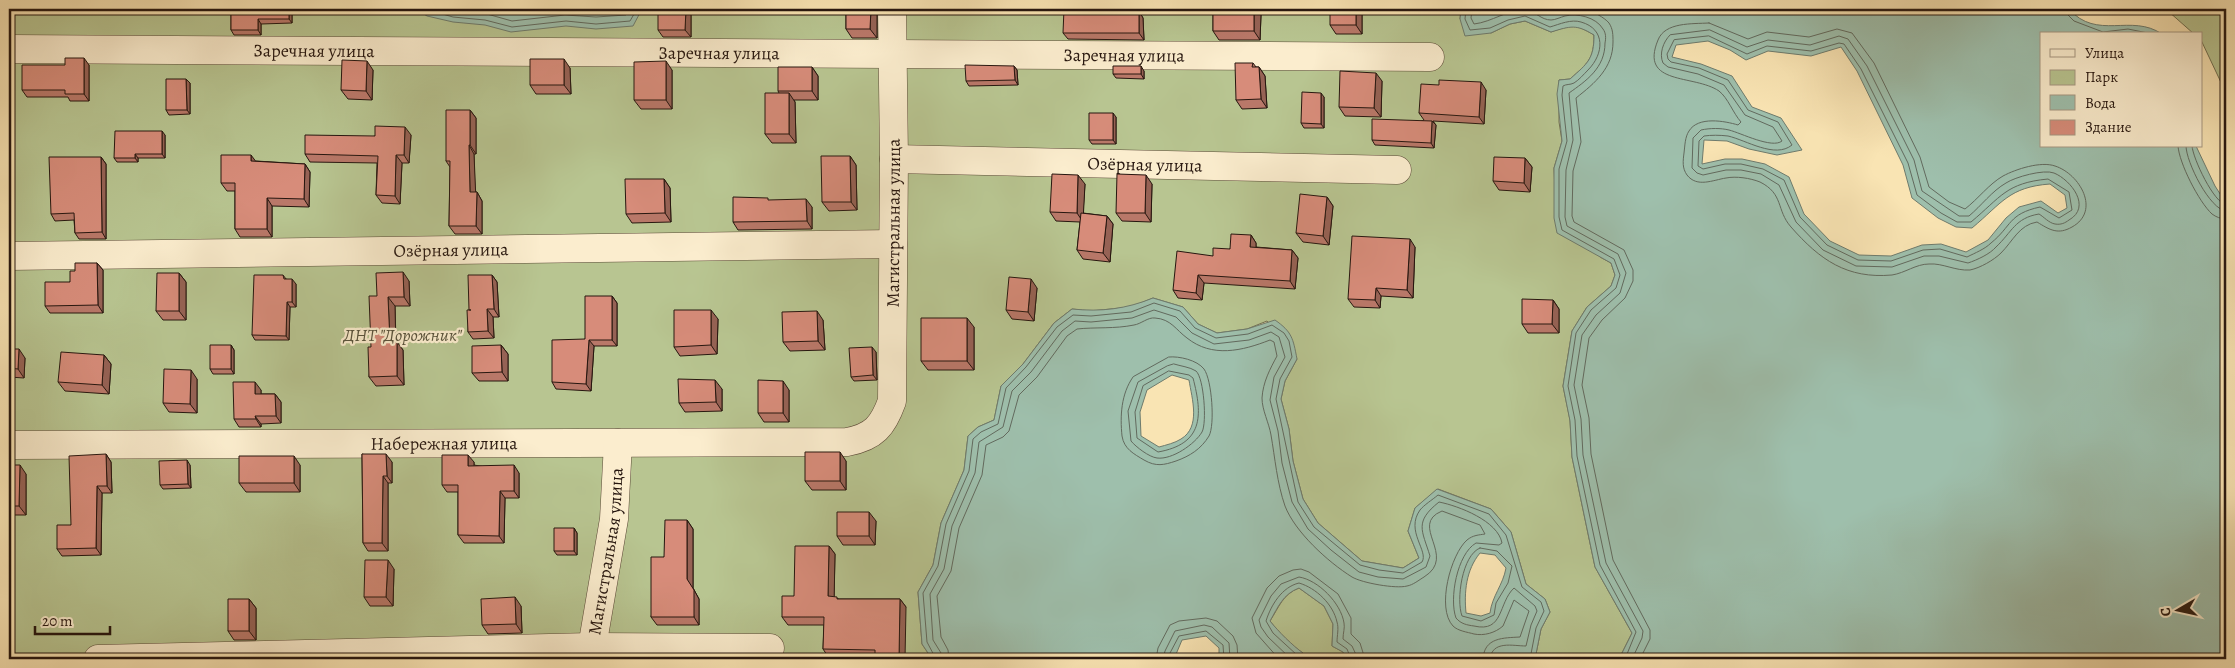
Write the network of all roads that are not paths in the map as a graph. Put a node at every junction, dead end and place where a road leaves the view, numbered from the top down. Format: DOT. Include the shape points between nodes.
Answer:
graph roads {
  1 [pos="892,9"];
  2 [pos="9,48"];
  3 [pos="893,54"];
  4 [pos="1430,58"];
  5 [pos="894,159"];
  6 [pos="1397,170"];
  7 [pos="894,244"];
  8 [pos="9,256"];
  9 [pos="875,431"];
  10 [pos="618,443"];
  11 [pos="9,445"];
  12 [pos="770,648"];
  13 [pos="591,653"];
  14 [pos="98,659"];
  1 -- 3 [label="street, Магистральная улица"];
  2 -- 3 [label="street, Заречная улица"];
  3 -- 4 [label="street, Заречная улица"];
  3 -- 5 [label="street, Магистральная улица"];
  5 -- 6 [label="street, Озёрная улица"];
  5 -- 7 [label="street, Магистральная улица"];
  7 -- 8 [label="street, Озёрная улица"];
  7 -- 9 [label="street, Магистральная улица" via="892,401 887,416"];
  9 -- 10 [label="street, Набережная улица" via="862,439 847,442"];
  10 -- 11 [label="street, Набережная улица"];
  10 -- 13 [label="street, Магистральная улица" via="614,519"];
  12 -- 13 [label="street"];
  13 -- 14 [label="street"];
}
